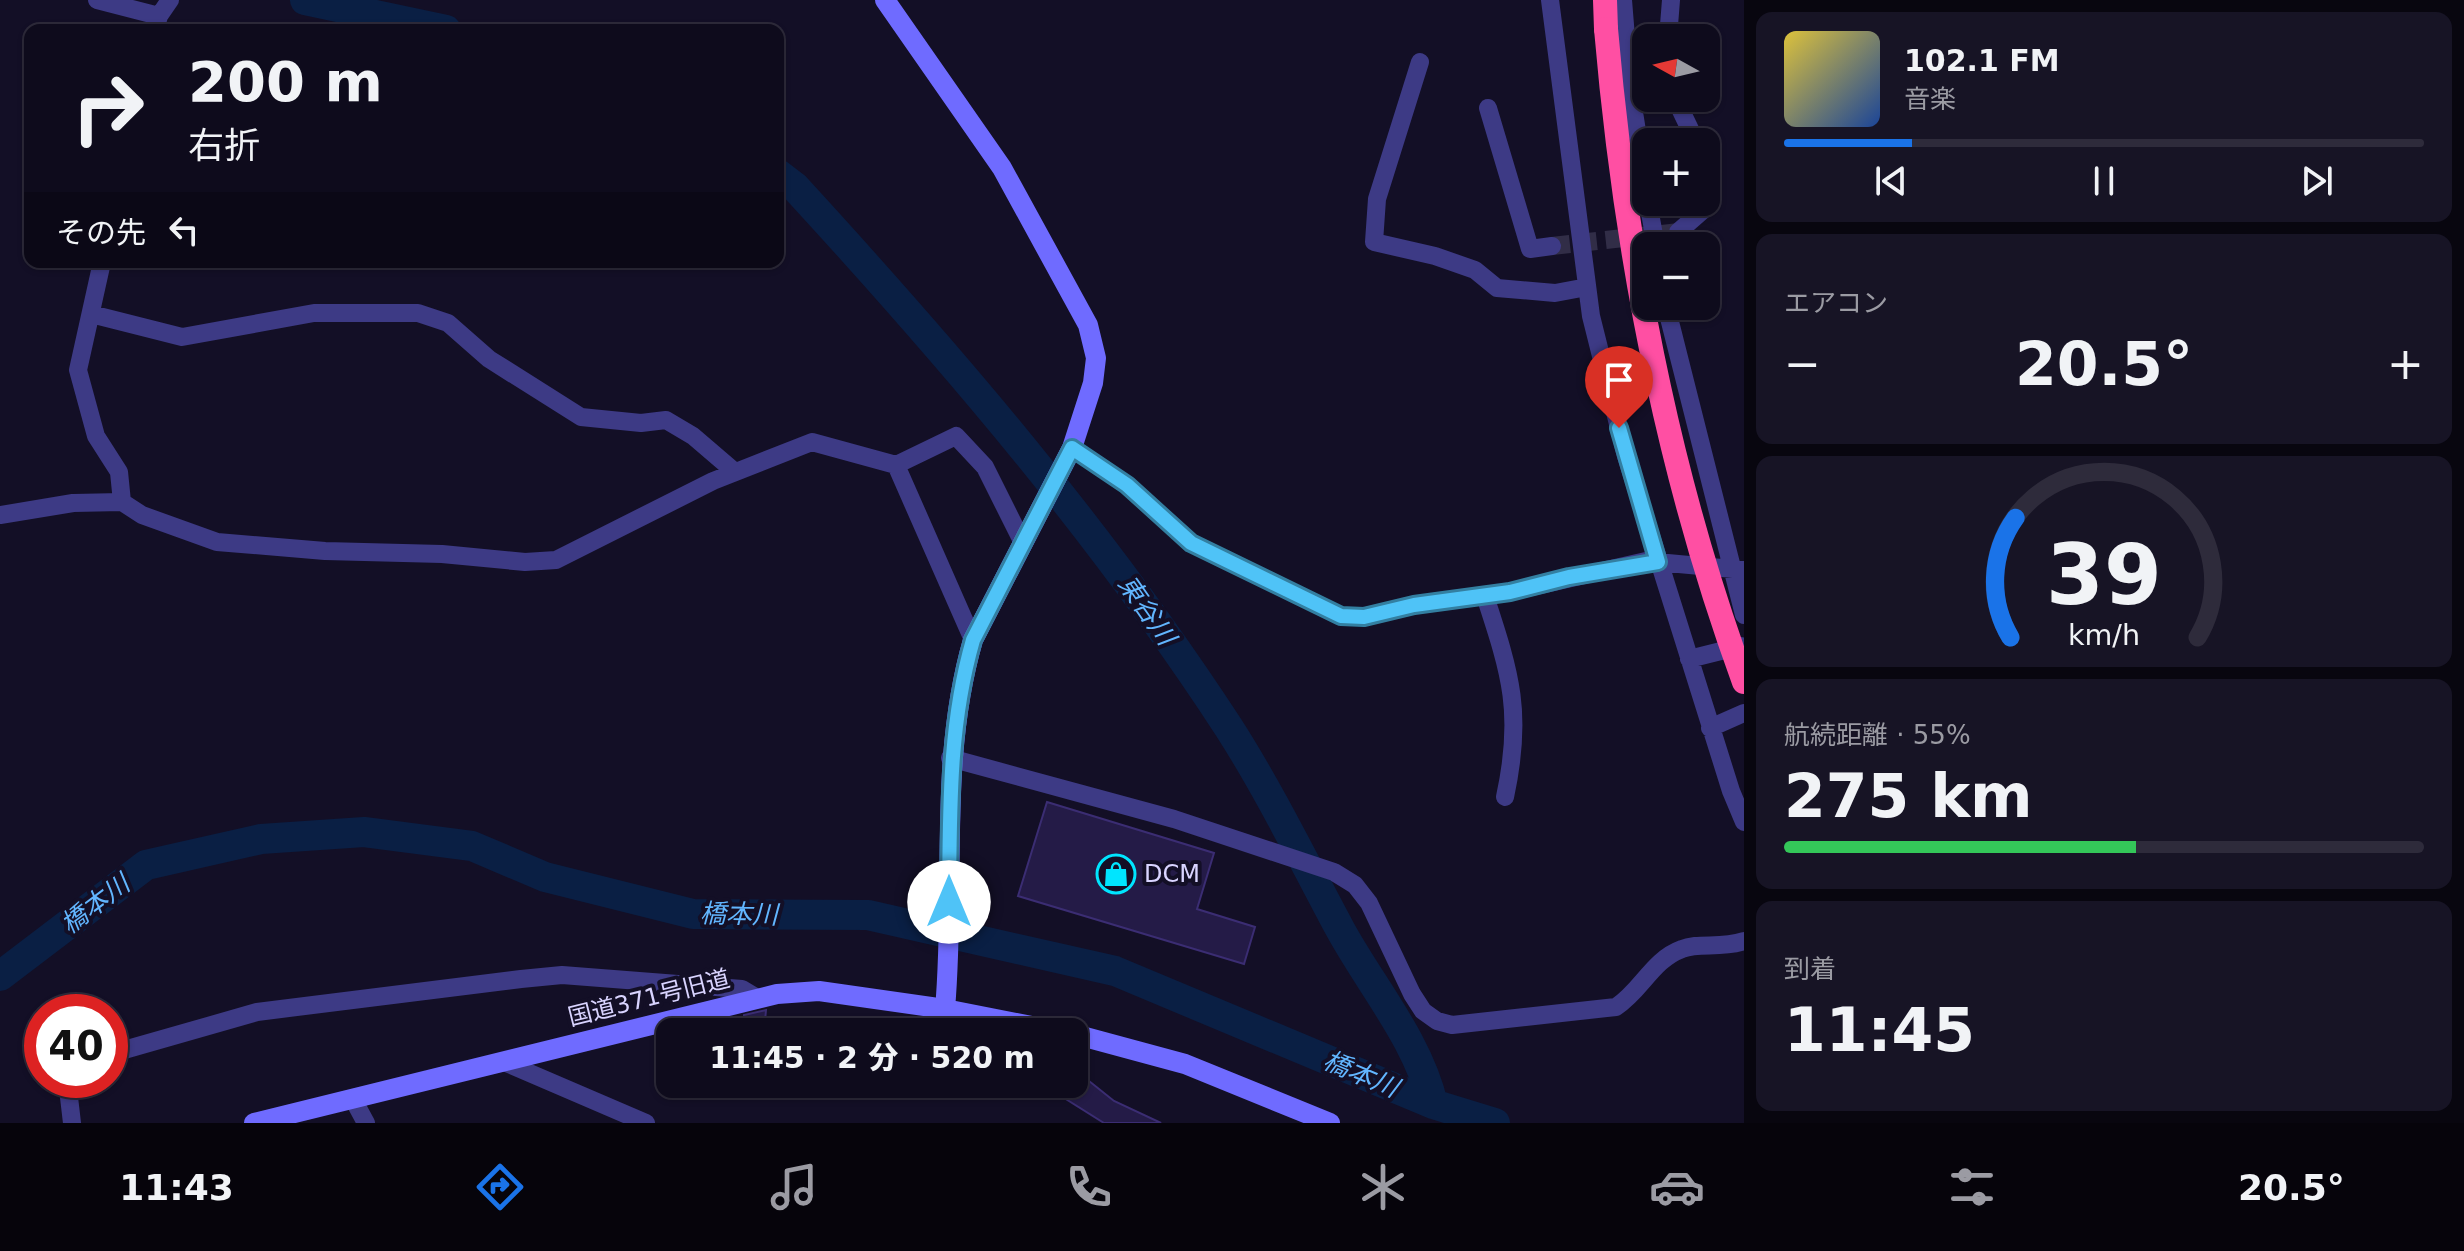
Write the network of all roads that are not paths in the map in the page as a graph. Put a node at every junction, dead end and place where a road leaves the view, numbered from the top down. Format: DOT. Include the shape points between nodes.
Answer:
graph roads {
  1 [pos="97,0"];
  2 [pos="885,0"];
  3 [pos="1550,0"];
  4 [pos="1605,0"];
  5 [pos="1623,0"];
  6 [pos="1671,0"];
  7 [pos="162,14"];
  8 [pos="1669,24"];
  9 [pos="1420,62"];
  10 [pos="1488,108"];
  11 [pos="1636,128"];
  12 [pos="1696,216"];
  13 [pos="1678,232"];
  14 [pos="1552,246"];
  15 [pos="101,268"];
  16 [pos="1587,287"];
  17 [pos="91,314"];
  18 [pos="1669,320"];
  19 [pos="1068,456"];
  20 [pos="896,465"];
  21 [pos="735,472"];
  22 [pos="122,502"];
  23 [pos="0,515"];
  24 [pos="1025,535"];
  25 [pos="1658,562"];
  26 [pos="1740,570"];
  27 [pos="1485,596"];
  28 [pos="1744,615"];
  29 [pos="973,640"];
  30 [pos="1744,645"];
  31 [pos="1689,659"];
  32 [pos="1744,682"];
  33 [pos="1744,713"];
  34 [pos="1710,728"];
  35 [pos="950,758"];
  36 [pos="1505,797"];
  37 [pos="1744,822"];
  38 [pos="1744,941"];
  39 [pos="757,998"];
  40 [pos="945,1009"];
  41 [pos="991,1018"];
  42 [pos="1088,1038"];
  43 [pos="128,1049"];
  44 [pos="504,1062"];
  45 [pos="69,1098"];
  46 [pos="353,1099"];
  47 [pos="72,1123"];
  48 [pos="254,1123"];
  49 [pos="366,1123"];
  50 [pos="646,1123"];
  51 [pos="1330,1123"];
  1 -- 7 [label="street"];
  2 -- 19 [label="street" via="1002,168 1088,325 1096,358 1093,383"];
  3 -- 16 [label="street"];
  4 -- 32 [label="highway, bridge" via="1622,182 1662,401 1694,529"];
  5 -- 11 [label="street"];
  6 -- 8 [label="street"];
  9 -- 16 [label="street" via="1377,199 1374,242 1475,270 1497,288 1555,293"];
  10 -- 14 [label="street" via="1530,249"];
  12 -- 13 [label="street"];
  15 -- 17 [label="street"];
  16 -- 25 [label="street" via="1626,456"];
  17 -- 21 [label="street" via="182,337 314,313 418,313 448,323 489,359 581,417 666,420"];
  17 -- 22 [label="street" via="78,370 96,436 119,472"];
  18 -- 26 [label="street"];
  19 -- 24 [label="street"];
  19 -- 27 [label="street" via="1127,485 1191,543 1341,616 1364,617"];
  20 -- 21 [label="street" via="812,442"];
  20 -- 24 [label="street" via="956,436 985,467"];
  20 -- 29 [label="street"];
  21 -- 22 [label="street" via="556,560 525,562 217,542 142,515"];
  22 -- 23 [label="street" via="73,503"];
  24 -- 29 [label="street"];
  25 -- 26 [label="street"];
  25 -- 27 [label="street"];
  25 -- 31 [label="street"];
  26 -- 28 [label="street"];
  27 -- 36 [label="street" via="1516,707"];
  29 -- 35 [label="street"];
  30 -- 31 [label="street"];
  31 -- 34 [label="street"];
  33 -- 34 [label="street"];
  34 -- 37 [label="street"];
  35 -- 38 [label="street" via="1174,819 1334,872 1355,885 1369,903 1423,1011 1452,1025 1616,1007 1670,954 1684,947"];
  35 -- 40 [label="street"];
  39 -- 40 [label="street, 国道371号旧道" via="819,991"];
  39 -- 43 [label="street" via="742,989 548,976 257,1012"];
  39 -- 44 [label="street, 国道371号旧道"];
  40 -- 41 [label="street, 国道371号旧道"];
  42 -- 51 [label="street" via="1185,1064"];
  44 -- 46 [label="street, 国道371号旧道"];
  44 -- 50 [label="street"];
  45 -- 47 [label="street"];
  46 -- 48 [label="street, 国道371号旧道"];
  46 -- 49 [label="street"];
}
